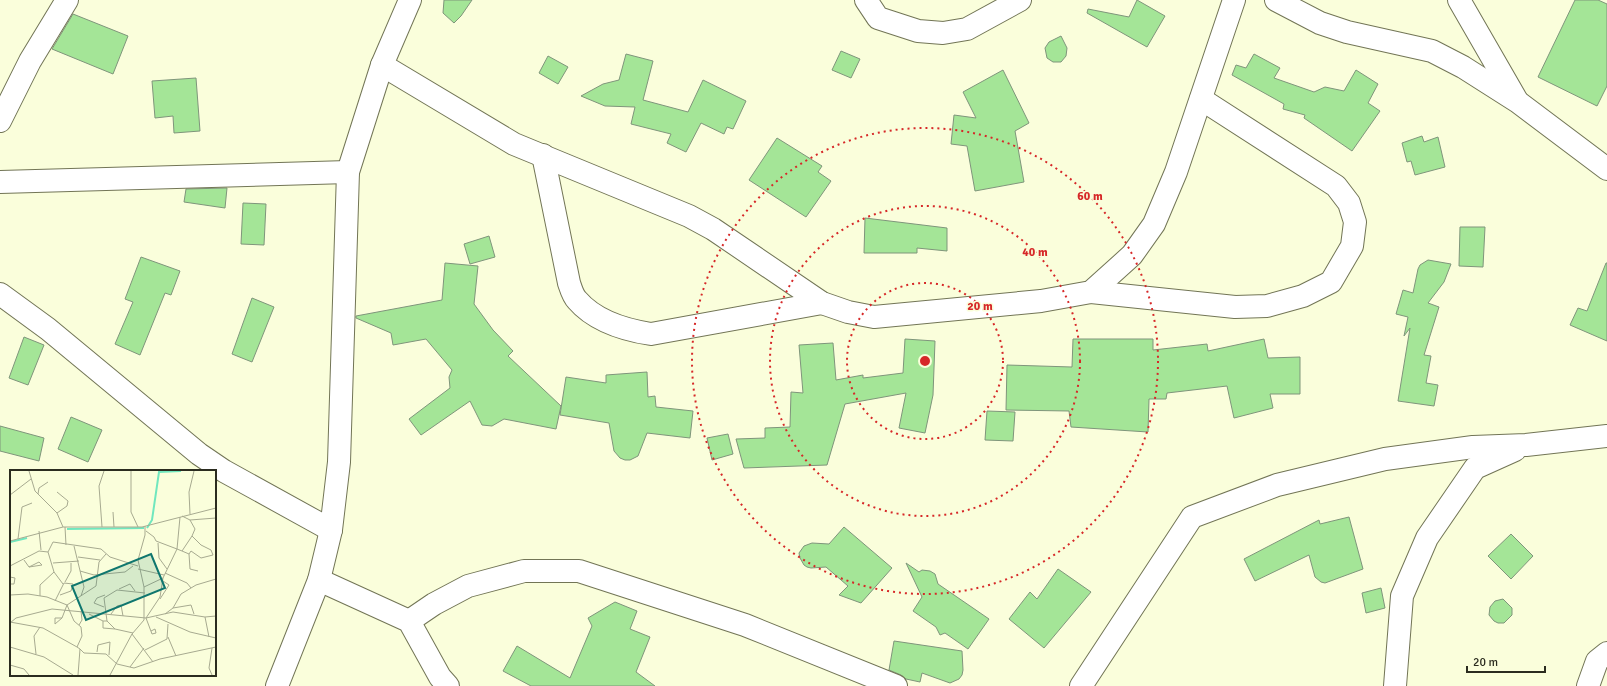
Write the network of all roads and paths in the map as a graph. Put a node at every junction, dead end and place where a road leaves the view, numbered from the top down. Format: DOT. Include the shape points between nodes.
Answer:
graph roads {
  1 [pos="67,0"];
  2 [pos="410,0"];
  3 [pos="866,0"];
  4 [pos="1020,0"];
  5 [pos="1234,0"];
  6 [pos="1276,0"];
  7 [pos="1459,0"];
  8 [pos="382,65"];
  9 [pos="1201,99"];
  10 [pos="1518,102"];
  11 [pos="0,121"];
  12 [pos="543,155"];
  13 [pos="1607,169"];
  14 [pos="348,172"];
  15 [pos="0,182"];
  16 [pos="1091,292"];
  17 [pos="0,294"];
  18 [pos="822,303"];
  19 [pos="1607,436"];
  20 [pos="1526,445"];
  21 [pos="332,530"];
  22 [pos="319,580"];
  23 [pos="409,621"];
  24 [pos="1607,653"];
  25 [pos="277,686"];
  26 [pos="448,686"];
  27 [pos="896,686"];
  28 [pos="1081,686"];
  29 [pos="1395,686"];
  30 [pos="1588,686"];
  1 -- 11 [label="street" via="30,60"];
  2 -- 8 [label="street"];
  3 -- 4 [label="street" via="878,18 918,31 943,33 967,29"];
  5 -- 9 [label="street"];
  6 -- 10 [label="street" via="1320,23 1347,32 1432,51 1463,67"];
  7 -- 10 [label="street"];
  8 -- 12 [label="street" via="514,144"];
  8 -- 14 [label="street"];
  9 -- 16 [label="street" via="1176,172 1154,224 1132,255"];
  9 -- 16 [label="street" via="1336,186 1349,203 1353,216 1352,246 1331,282 1303,296 1268,306 1235,307"];
  10 -- 13 [label="street"];
  12 -- 18 [label="street" via="689,216 713,229"];
  12 -- 18 [label="street" via="569,283 576,299 589,312 631,331 651,334"];
  14 -- 15 [label="street"];
  14 -- 21 [label="street" via="339,462"];
  16 -- 18 [label="street" via="1041,302 874,317"];
  17 -- 21 [label="street" via="48,329 199,454 224,471"];
  19 -- 20 [label="street"];
  20 -- 28 [label="street" via="1473,447 1385,459 1277,485 1192,517"];
  20 -- 29 [label="street" via="1475,468 1427,538 1402,596"];
  21 -- 22 [label="street"];
  22 -- 23 [label="street"];
  22 -- 25 [label="street"];
  23 -- 26 [label="street" via="440,677"];
  23 -- 27 [label="street" via="468,586 524,571 579,570 745,625"];
  24 -- 30 [label="street" via="1597,661"];
}
